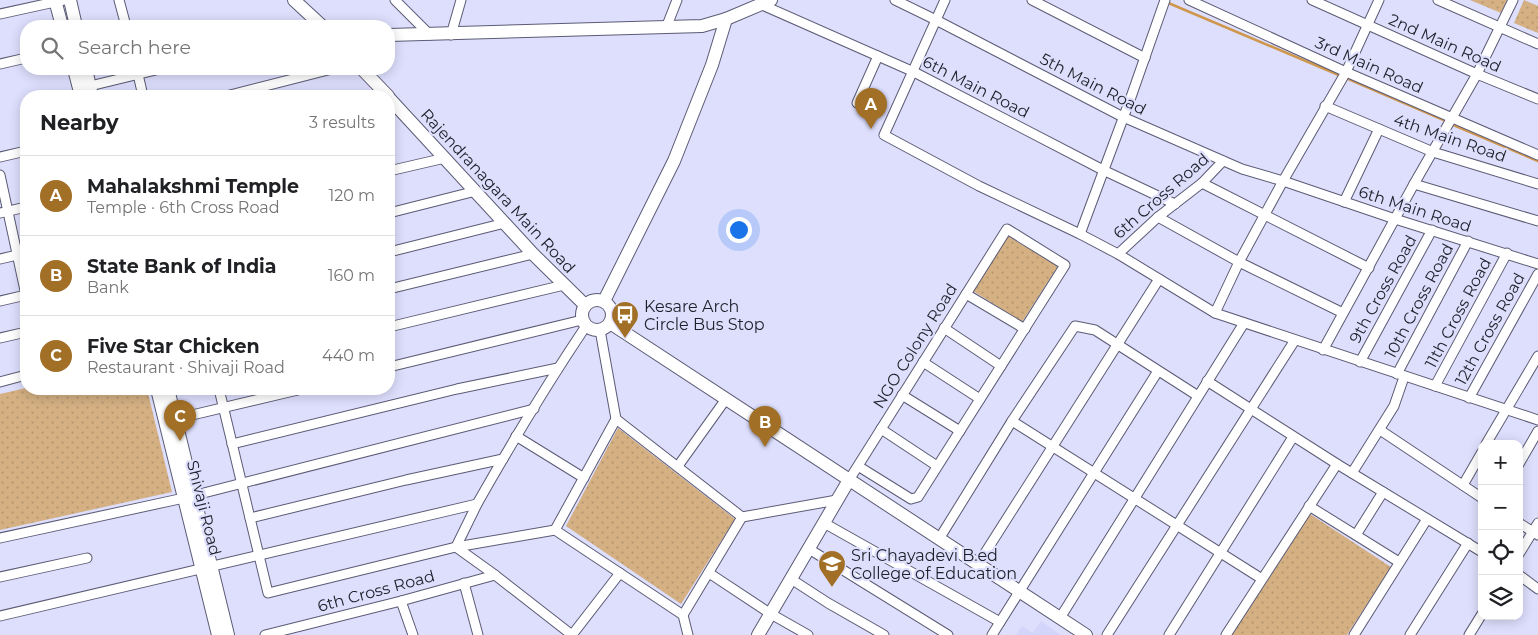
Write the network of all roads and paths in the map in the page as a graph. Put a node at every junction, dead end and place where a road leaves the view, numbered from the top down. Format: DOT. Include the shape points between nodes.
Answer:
graph roads {
  1 [pos="58,0"];
  2 [pos="70,0"];
  3 [pos="119,0"];
  4 [pos="294,0"];
  5 [pos="395,0"];
  6 [pos="461,0"];
  7 [pos="677,0"];
  8 [pos="895,0"];
  9 [pos="945,0"];
  10 [pos="1032,0"];
  11 [pos="1190,0"];
  12 [pos="1312,0"];
  13 [pos="1379,0"];
  14 [pos="1438,0"];
  15 [pos="1513,0"];
  16 [pos="765,2"];
  17 [pos="1163,4"];
  18 [pos="0,14"];
  19 [pos="61,20"];
  20 [pos="75,20"];
  21 [pos="124,20"];
  22 [pos="316,20"];
  23 [pos="726,20"];
  24 [pos="936,20"];
  25 [pos="1368,26"];
  26 [pos="666,28"];
  27 [pos="1500,28"];
  28 [pos="430,35"];
  29 [pos="451,35"];
  30 [pos="395,36"];
  31 [pos="1538,44"];
  32 [pos="878,56"];
  33 [pos="1145,58"];
  34 [pos="20,59"];
  35 [pos="0,64"];
  36 [pos="914,72"];
  37 [pos="1346,72"];
  38 [pos="1477,74"];
  39 [pos="76,75"];
  40 [pos="87,75"];
  41 [pos="128,75"];
  42 [pos="138,75"];
  43 [pos="308,75"];
  44 [pos="371,75"];
  45 [pos="79,90"];
  46 [pos="91,90"];
  47 [pos="93,90"];
  48 [pos="142,90"];
  49 [pos="250,90"];
  50 [pos="383,90"];
  51 [pos="1538,99"];
  52 [pos="857,103"];
  53 [pos="1325,106"];
  54 [pos="395,112"];
  55 [pos="1123,117"];
  56 [pos="1453,118"];
  57 [pos="1379,129"];
  58 [pos="20,152"];
  59 [pos="1433,152"];
  60 [pos="1538,155"];
  61 [pos="0,157"];
  62 [pos="445,158"];
  63 [pos="1223,161"];
  64 [pos="395,170"];
  65 [pos="1104,170"];
  66 [pos="0,175"];
  67 [pos="1283,181"];
  68 [pos="1202,183"];
  69 [pos="1414,184"];
  70 [pos="1538,184"];
  71 [pos="476,191"];
  72 [pos="1344,202"];
  73 [pos="1175,204"];
  74 [pos="20,208"];
  75 [pos="395,211"];
  76 [pos="4,212"];
  77 [pos="1266,215"];
  78 [pos="1158,217"];
  79 [pos="1394,219"];
  80 [pos="1538,221"];
  81 [pos="505,223"];
  82 [pos="1432,230"];
  83 [pos="1080,234"];
  84 [pos="1468,241"];
  85 [pos="395,250"];
  86 [pos="1507,253"];
  87 [pos="533,254"];
  88 [pos="1118,254"];
  89 [pos="17,255"];
  90 [pos="0,259"];
  91 [pos="1239,262"];
  92 [pos="1538,264"];
  93 [pos="20,268"];
  94 [pos="1369,268"];
  95 [pos="1538,274"];
  96 [pos="1159,279"];
  97 [pos="564,285"];
  98 [pos="395,288"];
  99 [pos="966,294"];
  100 [pos="20,296"];
  101 [pos="0,301"];
  102 [pos="604,301"];
  103 [pos="585,305"];
  104 [pos="1215,313"];
  105 [pos="1343,313"];
  106 [pos="584,323"];
  107 [pos="1244,323"];
  108 [pos="395,326"];
  109 [pos="605,326"];
  110 [pos="944,328"];
  111 [pos="1025,329"];
  112 [pos="20,333"];
  113 [pos="0,338"];
  114 [pos="1295,340"];
  115 [pos="1118,344"];
  116 [pos="1323,350"];
  117 [pos="1538,356"];
  118 [pos="923,362"];
  119 [pos="1360,362"];
  120 [pos="395,366"];
  121 [pos="1001,366"];
  122 [pos="558,368"];
  123 [pos="1158,371"];
  124 [pos="1401,375"];
  125 [pos="20,377"];
  126 [pos="1207,381"];
  127 [pos="0,382"];
  128 [pos="1435,386"];
  129 [pos="159,395"];
  130 [pos="169,395"];
  131 [pos="220,395"];
  132 [pos="277,395"];
  133 [pos="902,395"];
  134 [pos="1198,396"];
  135 [pos="1469,398"];
  136 [pos="726,399"];
  137 [pos="980,399"];
  138 [pos="223,408"];
  139 [pos="534,409"];
  140 [pos="1251,410"];
  141 [pos="1506,410"];
  142 [pos="616,419"];
  143 [pos="171,420"];
  144 [pos="1538,420"];
  145 [pos="1012,421"];
  146 [pos="881,429"];
  147 [pos="1380,430"];
  148 [pos="960,431"];
  149 [pos="1538,431"];
  150 [pos="516,436"];
  151 [pos="1294,437"];
  152 [pos="1488,440"];
  153 [pos="232,444"];
  154 [pos="1053,446"];
  155 [pos="1523,457"];
  156 [pos="503,459"];
  157 [pos="1478,459"];
  158 [pos="1337,464"];
  159 [pos="678,466"];
  160 [pos="858,466"];
  161 [pos="937,466"];
  162 [pos="1094,472"];
  163 [pos="1352,473"];
  164 [pos="584,478"];
  165 [pos="849,480"];
  166 [pos="241,484"];
  167 [pos="1463,485"];
  168 [pos="1383,492"];
  169 [pos="1478,495"];
  170 [pos="189,497"];
  171 [pos="1135,498"];
  172 [pos="837,500"];
  173 [pos="477,504"];
  174 [pos="1310,506"];
  175 [pos="742,517"];
  176 [pos="250,518"];
  177 [pos="1427,519"];
  178 [pos="824,523"];
  179 [pos="1538,523"];
  180 [pos="1177,525"];
  181 [pos="1523,526"];
  182 [pos="555,530"];
  183 [pos="1535,533"];
  184 [pos="1356,535"];
  185 [pos="0,538"];
  186 [pos="939,539"];
  187 [pos="1468,543"];
  188 [pos="456,547"];
  189 [pos="809,549"];
  190 [pos="1478,549"];
  191 [pos="1523,549"];
  192 [pos="1221,553"];
  193 [pos="259,556"];
  194 [pos="87,558"];
  195 [pos="1399,562"];
  196 [pos="978,564"];
  197 [pos="206,569"];
  198 [pos="620,573"];
  199 [pos="709,573"];
  200 [pos="495,575"];
  201 [pos="0,577"];
  202 [pos="1523,578"];
  203 [pos="791,579"];
  204 [pos="1262,580"];
  205 [pos="464,583"];
  206 [pos="1538,589"];
  207 [pos="1020,591"];
  208 [pos="401,601"];
  209 [pos="683,614"];
  210 [pos="771,614"];
  211 [pos="0,616"];
  212 [pos="1060,618"];
  213 [pos="1479,620"];
  214 [pos="1000,622"];
  215 [pos="218,635"];
  216 [pos="228,635"];
  217 [pos="264,635"];
  218 [pos="413,635"];
  219 [pos="478,635"];
  220 [pos="572,635"];
  221 [pos="688,635"];
  222 [pos="758,635"];
  223 [pos="808,635"];
  224 [pos="884,635"];
  225 [pos="948,635"];
  226 [pos="992,635"];
  227 [pos="1086,635"];
  228 [pos="1107,635"];
  229 [pos="1169,635"];
  230 [pos="1226,635"];
  231 [pos="1354,635"];
  232 [pos="1410,635"];
  233 [pos="1470,635"];
  1 -- 18 [label="street"];
  1 -- 19 [label="street"];
  2 -- 20 [label="street"];
  3 -- 21 [label="street"];
  4 -- 22 [label="street"];
  5 -- 28 [label="street"];
  6 -- 29 [label="street"];
  7 -- 26 [label="street"];
  8 -- 24 [label="street, 5th Main Road"];
  9 -- 24 [label="street"];
  10 -- 33 [label="street"];
  11 -- 37 [label="street, 3rd Main Road"];
  12 -- 25 [label="street, 2nd Main Road"];
  13 -- 25 [label="street"];
  14 -- 27 [label="street"];
  15 -- 27 [label="street"];
  16 -- 23 [label="street"];
  16 -- 32 [label="street, 6th Main Road"];
  17 -- 33 [label="street"];
  23 -- 26 [label="street" via="702,26"];
  23 -- 102 [label="street" via="674,161"];
  24 -- 36 [label="street"];
  24 -- 55 [label="street, 5th Main Road"];
  25 -- 37 [label="street"];
  25 -- 38 [label="street, 2nd Main Road"];
  26 -- 29 [label="street"];
  27 -- 31 [label="street"];
  27 -- 38 [label="street"];
  28 -- 29 [label="street"];
  28 -- 30 [label="street"];
  32 -- 36 [label="street, 6th Main Road"];
  32 -- 52 [label="street"];
  33 -- 55 [label="street"];
  34 -- 35 [label="street"];
  36 -- 65 [label="street, 6th Main Road"];
  36 -- 83 [label="street" via="884,135 979,186"];
  37 -- 53 [label="street"];
  37 -- 56 [label="street, 3rd Main Road"];
  38 -- 51 [label="street, 2nd Main Road"];
  38 -- 56 [label="street"];
  39 -- 45 [label="street"];
  40 -- 46 [label="street"];
  41 -- 47 [label="street"];
  42 -- 48 [label="street"];
  43 -- 49 [label="street"];
  44 -- 50 [label="street, Rajendranagara Main Road"];
  53 -- 57 [label="street, 4th Main Road"];
  53 -- 67 [label="street"];
  54 -- 62 [label="street, Rajendranagara Main Road"];
  55 -- 63 [label="street, 5th Main Road"];
  55 -- 65 [label="street"];
  56 -- 59 [label="street"];
  56 -- 60 [label="street, 3rd Main Road"];
  57 -- 59 [label="street, 4th Main Road"];
  57 -- 72 [label="street"];
  58 -- 61 [label="street"];
  59 -- 69 [label="street"];
  59 -- 70 [label="street, 4th Main Road"];
  62 -- 64 [label="street"];
  62 -- 71 [label="street, Rajendranagara Main Road"];
  63 -- 67 [label="street, 5th Main Road"];
  63 -- 68 [label="street, 6th Cross Road"];
  65 -- 73 [label="street, 6th Main Road"];
  65 -- 83 [label="street"];
  66 -- 76 [label="street"];
  67 -- 72 [label="street, 6th Main Road"];
  67 -- 77 [label="street"];
  68 -- 73 [label="street, 6th Cross Road"];
  68 -- 77 [label="street"];
  69 -- 79 [label="street"];
  69 -- 80 [label="street"];
  71 -- 75 [label="street"];
  71 -- 81 [label="street, Rajendranagara Main Road"];
  72 -- 79 [label="street, 6th Main Road"];
  73 -- 78 [label="street, 6th Cross Road"];
  74 -- 76 [label="street"];
  76 -- 89 [label="street"];
  77 -- 91 [label="street"];
  77 -- 94 [label="street"];
  78 -- 88 [label="street, 6th Cross Road"];
  78 -- 91 [label="street"];
  79 -- 82 [label="street, 6th Main Road"];
  79 -- 94 [label="street"];
  81 -- 85 [label="street"];
  81 -- 87 [label="street, Rajendranagara Main Road"];
  82 -- 84 [label="street, 6th Main Road"];
  82 -- 119 [label="street, 9th Cross Road"];
  83 -- 88 [label="street"];
  84 -- 86 [label="street, 6th Main Road"];
  84 -- 124 [label="street, 10th Cross Road"];
  86 -- 92 [label="street, 6th Main Road"];
  86 -- 128 [label="street, 11th Cross Road"];
  87 -- 97 [label="street, Rajendranagara Main Road"];
  87 -- 98 [label="street"];
  88 -- 96 [label="street"];
  89 -- 90 [label="street"];
  89 -- 93 [label="street"];
  91 -- 104 [label="street"];
  91 -- 105 [label="street"];
  94 -- 105 [label="street"];
  95 -- 135 [label="street, 12th Cross Road"];
  96 -- 104 [label="street"];
  96 -- 115 [label="street"];
  97 -- 103 [label="street, Rajendranagara Main Road"];
  97 -- 108 [label="street"];
  99 -- 110 [label="street, NGO Colony Road"];
  99 -- 111 [label="street"];
  99 -- 111 [label="street, NGO Colony Road" via="1006,229 1065,265"];
  100 -- 101 [label="street"];
  102 -- 103 [label="street" via="594,300"];
  102 -- 109 [label="street" via="612,318"];
  103 -- 106 [label="street" via="581,314"];
  104 -- 107 [label="street"];
  105 -- 116 [label="street"];
  106 -- 109 [label="street" via="592,330"];
  106 -- 120 [label="street"];
  106 -- 122 [label="street"];
  107 -- 114 [label="street"];
  107 -- 126 [label="street"];
  109 -- 136 [label="street"];
  109 -- 142 [label="street"];
  110 -- 118 [label="street, NGO Colony Road"];
  110 -- 121 [label="street"];
  111 -- 121 [label="street"];
  112 -- 113 [label="street"];
  114 -- 116 [label="street"];
  114 -- 140 [label="street"];
  115 -- 123 [label="street"];
  115 -- 145 [label="street" via="1095,330 1075,326"];
  115 -- 154 [label="street"];
  116 -- 119 [label="street"];
  117 -- 141 [label="street"];
  118 -- 133 [label="street, NGO Colony Road"];
  118 -- 137 [label="street"];
  119 -- 124 [label="street"];
  121 -- 137 [label="street"];
  122 -- 139 [label="street"];
  122 -- 153 [label="street"];
  123 -- 134 [label="street"];
  123 -- 162 [label="street"];
  124 -- 128 [label="street"];
  124 -- 147 [label="street, 10th Cross Road" via="1394,406"];
  125 -- 127 [label="street"];
  126 -- 134 [label="street"];
  126 -- 140 [label="street"];
  128 -- 135 [label="street"];
  129 -- 143 [label="street, Shivaji Road"];
  130 -- 143 [label="street"];
  131 -- 138 [label="street"];
  132 -- 138 [label="street"];
  133 -- 146 [label="street, NGO Colony Road"];
  133 -- 148 [label="street"];
  134 -- 171 [label="street"];
  135 -- 141 [label="street"];
  136 -- 159 [label="street"];
  136 -- 165 [label="street"];
  137 -- 148 [label="street"];
  138 -- 143 [label="street"];
  138 -- 153 [label="street"];
  139 -- 150 [label="street"];
  139 -- 166 [label="street"];
  140 -- 151 [label="street"];
  140 -- 180 [label="street"];
  141 -- 144 [label="street"];
  141 -- 152 [label="street"];
  142 -- 159 [label="street"];
  142 -- 164 [label="street"];
  143 -- 170 [label="street, Shivaji Road"];
  145 -- 154 [label="street"];
  145 -- 186 [label="street"];
  146 -- 160 [label="street, NGO Colony Road"];
  146 -- 161 [label="street"];
  147 -- 163 [label="street, 10th Cross Road"];
  147 -- 167 [label="street"];
  148 -- 161 [label="street"];
  149 -- 155 [label="street"];
  150 -- 156 [label="street"];
  150 -- 164 [label="street"];
  151 -- 158 [label="street"];
  151 -- 192 [label="street"];
  153 -- 166 [label="street"];
  154 -- 162 [label="street"];
  154 -- 196 [label="street"];
  156 -- 173 [label="street"];
  156 -- 176 [label="street"];
  157 -- 167 [label="street"];
  158 -- 163 [label="street"];
  158 -- 174 [label="street"];
  159 -- 175 [label="street"];
  160 -- 161 [label="street" via="914,499"];
  160 -- 165 [label="street, NGO Colony Road"];
  162 -- 171 [label="street"];
  162 -- 207 [label="street"];
  163 -- 168 [label="street"];
  164 -- 182 [label="street"];
  165 -- 172 [label="street"];
  165 -- 186 [label="street"];
  166 -- 170 [label="street"];
  166 -- 176 [label="street"];
  167 -- 169 [label="street"];
  168 -- 177 [label="street"];
  168 -- 184 [label="street"];
  170 -- 185 [label="street"];
  170 -- 197 [label="street, Shivaji Road"];
  171 -- 180 [label="street"];
  171 -- 212 [label="street"];
  172 -- 175 [label="street"];
  172 -- 178 [label="street"];
  173 -- 188 [label="street"];
  173 -- 193 [label="street"];
  174 -- 184 [label="street"];
  174 -- 204 [label="street"];
  175 -- 199 [label="street"];
  176 -- 193 [label="street"];
  177 -- 187 [label="street"];
  177 -- 195 [label="street"];
  178 -- 189 [label="street"];
  178 -- 214 [label="street"];
  179 -- 183 [label="street"];
  180 -- 192 [label="street"];
  180 -- 228 [label="street"];
  181 -- 183 [label="street"];
  182 -- 188 [label="street"];
  182 -- 198 [label="street"];
  183 -- 191 [label="street"];
  184 -- 195 [label="street"];
  186 -- 196 [label="street"];
  187 -- 190 [label="street"];
  187 -- 232 [label="street"];
  188 -- 193 [label="street" via="268,593"];
  188 -- 200 [label="street"];
  189 -- 203 [label="street"];
  189 -- 225 [label="street"];
  192 -- 204 [label="street"];
  192 -- 229 [label="street"];
  193 -- 197 [label="street"];
  194 -- 201 [label="street"];
  195 -- 231 [label="street"];
  196 -- 207 [label="street"];
  197 -- 211 [label="street"];
  197 -- 215 [label="street, Shivaji Road"];
  197 -- 216 [label="street"];
  198 -- 209 [label="street"];
  198 -- 220 [label="street"];
  199 -- 209 [label="street"];
  199 -- 210 [label="street"];
  200 -- 205 [label="street, 6th Cross Road"];
  200 -- 220 [label="street"];
  202 -- 206 [label="street"];
  203 -- 210 [label="street"];
  203 -- 224 [label="street"];
  204 -- 230 [label="street"];
  205 -- 208 [label="street, 6th Cross Road"];
  205 -- 219 [label="street"];
  207 -- 212 [label="street"];
  207 -- 214 [label="street"];
  208 -- 217 [label="street, 6th Cross Road"];
  208 -- 218 [label="street"];
  209 -- 221 [label="street"];
  210 -- 222 [label="street"];
  210 -- 223 [label="street"];
  212 -- 227 [label="street"];
  213 -- 233 [label="street"];
  214 -- 226 [label="street"];
}
